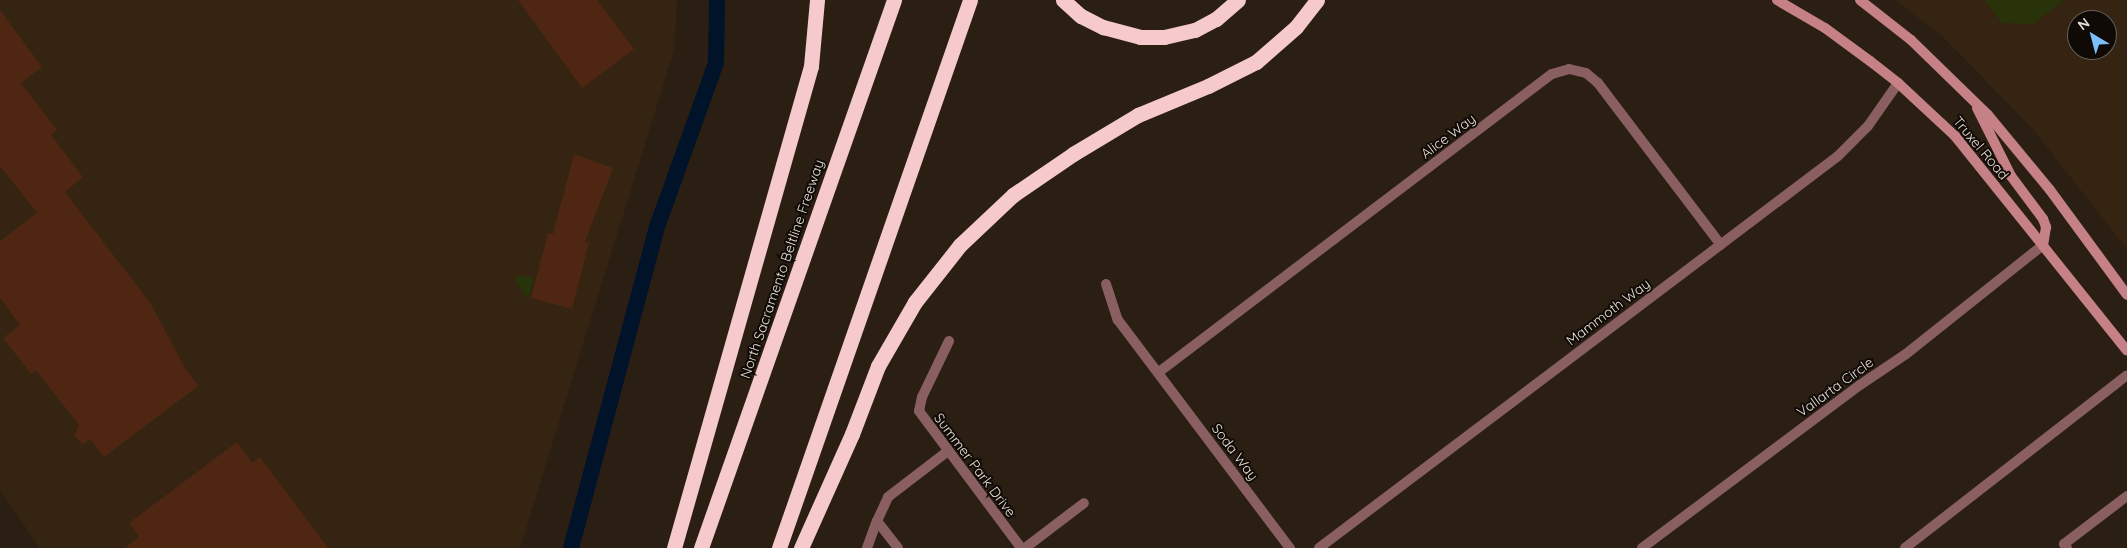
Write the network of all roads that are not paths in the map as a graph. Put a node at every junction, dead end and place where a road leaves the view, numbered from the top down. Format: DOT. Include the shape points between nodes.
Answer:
graph roads {
  1 [pos="817,0"];
  2 [pos="894,0"];
  3 [pos="970,0"];
  4 [pos="1063,0"];
  5 [pos="1238,0"];
  6 [pos="1317,0"];
  7 [pos="1777,0"];
  8 [pos="1860,0"];
  9 [pos="1898,83"];
  10 [pos="1973,101"];
  11 [pos="1720,244"];
  12 [pos="2043,245"];
  13 [pos="1106,284"];
  14 [pos="2127,295"];
  15 [pos="949,341"];
  16 [pos="2127,351"];
  17 [pos="1159,372"];
  18 [pos="2127,375"];
  19 [pos="948,451"];
  20 [pos="2127,496"];
  21 [pos="1084,503"];
  22 [pos="877,521"];
  23 [pos="674,548"];
  24 [pos="702,548"];
  25 [pos="779,548"];
  26 [pos="801,548"];
  27 [pos="867,548"];
  28 [pos="898,548"];
  29 [pos="1023,548"];
  30 [pos="1290,548"];
  31 [pos="1320,548"];
  32 [pos="1642,548"];
  33 [pos="1904,548"];
  34 [pos="2067,548"];
  1 -- 23 [label="highway" via="811,66"];
  2 -- 24 [label="highway, North Sacramento Beltline Freeway"];
  3 -- 25 [label="highway"];
  4 -- 5 [label="highway" via="1081,16 1103,28 1140,37 1164,37 1195,30 1216,19"];
  6 -- 26 [label="highway" via="1296,27 1256,62 1138,115 1073,154 1013,195 960,245 915,302 878,366 852,434"];
  7 -- 9 [label="main road, Truxel Road" via="1825,28"];
  8 -- 10 [label="main road, Truxel Road" via="1911,40"];
  9 -- 11 [label="street, Mammoth Way" via="1868,126 1838,156"];
  9 -- 12 [label="main road, Truxel Road" via="1955,136"];
  10 -- 12 [label="main road" via="2011,176 2043,219 2046,227"];
  10 -- 14 [label="main road, Truxel Road" via="2050,190"];
  11 -- 17 [label="street, Alice Way" via="1598,82 1586,73 1569,70 1552,74"];
  11 -- 31 [label="street, Mammoth Way"];
  12 -- 16 [label="main road, Truxel Road"];
  12 -- 32 [label="street, Vallarta Circle" via="1906,354"];
  13 -- 17 [label="street, Soda Way" via="1118,320"];
  15 -- 19 [label="street, Summer Park Drive" via="922,397 919,412"];
  17 -- 30 [label="street, Soda Way"];
  18 -- 33 [label="street"];
  19 -- 22 [label="street" via="888,497"];
  19 -- 29 [label="street, Summer Park Drive"];
  20 -- 34 [label="street" via="2064,544"];
  21 -- 29 [label="street"];
  22 -- 27 [label="street"];
  22 -- 28 [label="street"];
}
